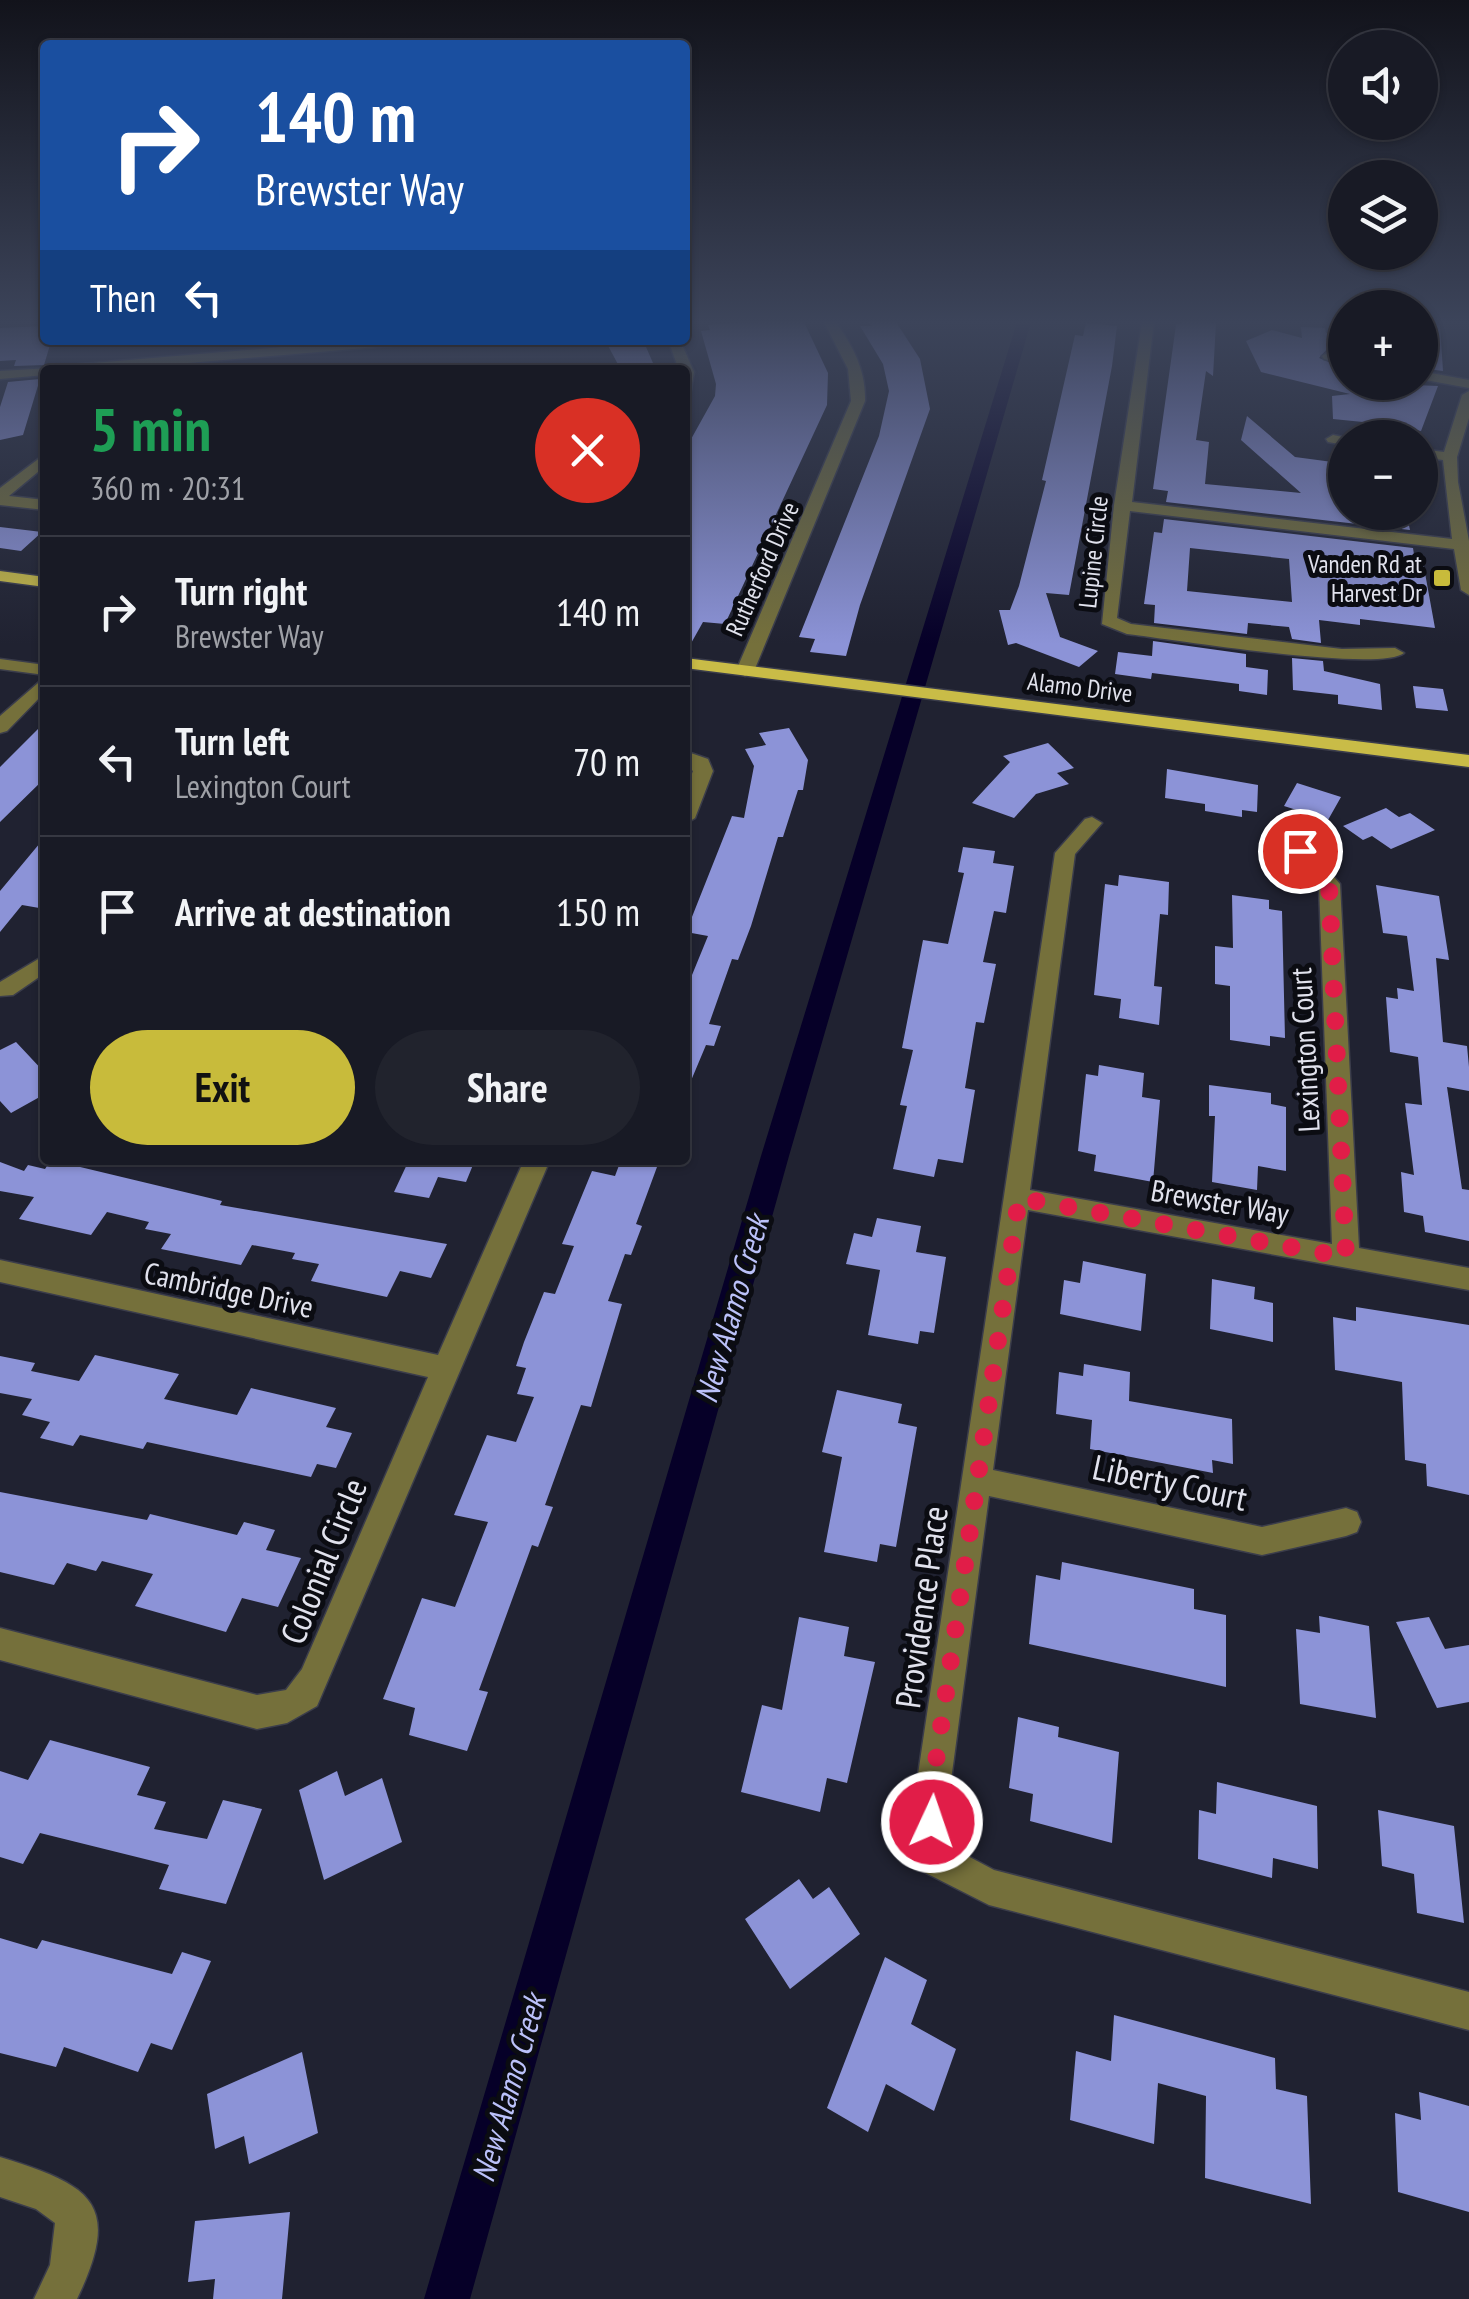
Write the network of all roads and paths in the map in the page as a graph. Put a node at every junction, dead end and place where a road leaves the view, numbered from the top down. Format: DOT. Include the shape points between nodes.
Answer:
graph roads {
  1 [pos="846,429"];
  2 [pos="1133,429"];
  3 [pos="1458,429"];
  4 [pos="1438,455"];
  5 [pos="1450,457"];
  6 [pos="40,462"];
  7 [pos="0,498"];
  8 [pos="1122,504"];
  9 [pos="40,505"];
  10 [pos="1464,545"];
  11 [pos="0,576"];
  12 [pos="40,581"];
  13 [pos="1469,590"];
  14 [pos="1395,654"];
  15 [pos="0,664"];
  16 [pos="690,664"];
  17 [pos="40,669"];
  18 [pos="745,671"];
  19 [pos="40,687"];
  20 [pos="0,727"];
  21 [pos="690,759"];
  22 [pos="1469,761"];
  23 [pos="690,805"];
  24 [pos="1092,823"];
  25 [pos="1300,851"];
  26 [pos="40,966"];
  27 [pos="5,990"];
  28 [pos="535,1165"];
  29 [pos="1019,1198"];
  30 [pos="1346,1257"];
  31 [pos="0,1271"];
  32 [pos="1469,1279"];
  33 [pos="445,1368"];
  34 [pos="978,1480"];
  35 [pos="1346,1522"];
  36 [pos="0,1644"];
  37 [pos="1469,2010"];
  38 [pos="0,2176"];
  39 [pos="55,2299"];
  1 -- 18 [label="street, Rutherford Drive"];
  2 -- 8 [label="street, Lupine Circle"];
  3 -- 5 [label="street"];
  4 -- 5 [label="street"];
  5 -- 10 [label="street"];
  6 -- 7 [label="street"];
  7 -- 9 [label="street"];
  8 -- 10 [label="street"];
  8 -- 14 [label="street, Lupine Circle" via="1108,620 1127,629"];
  10 -- 13 [label="street"];
  11 -- 12 [label="main road"];
  15 -- 17 [label="street"];
  16 -- 18 [label="main road, Alamo Drive"];
  18 -- 22 [label="main road, Alamo Drive"];
  19 -- 20 [label="street"];
  21 -- 23 [label="street" via="701,762 703,771"];
  24 -- 29 [label="street, Providence Place" via="1065,854"];
  25 -- 30 [label="street, Lexington Court" via="1329,884"];
  26 -- 27 [label="street"];
  28 -- 33 [label="street, Colonial Circle"];
  29 -- 30 [label="street, Brewster Way"];
  29 -- 34 [label="street, Providence Place"];
  30 -- 32 [label="street, Brewster Way"];
  31 -- 33 [label="street, Cambridge Drive"];
  33 -- 36 [label="street, Colonial Circle" via="314,1686 287,1710 257,1712"];
  34 -- 35 [label="street, Liberty Court" via="1262,1541"];
  34 -- 37 [label="street, Providence Place" via="932,1788 931,1856 988,1886"];
  38 -- 39 [label="street" via="47,2192 77,2214 70,2268"];
}
